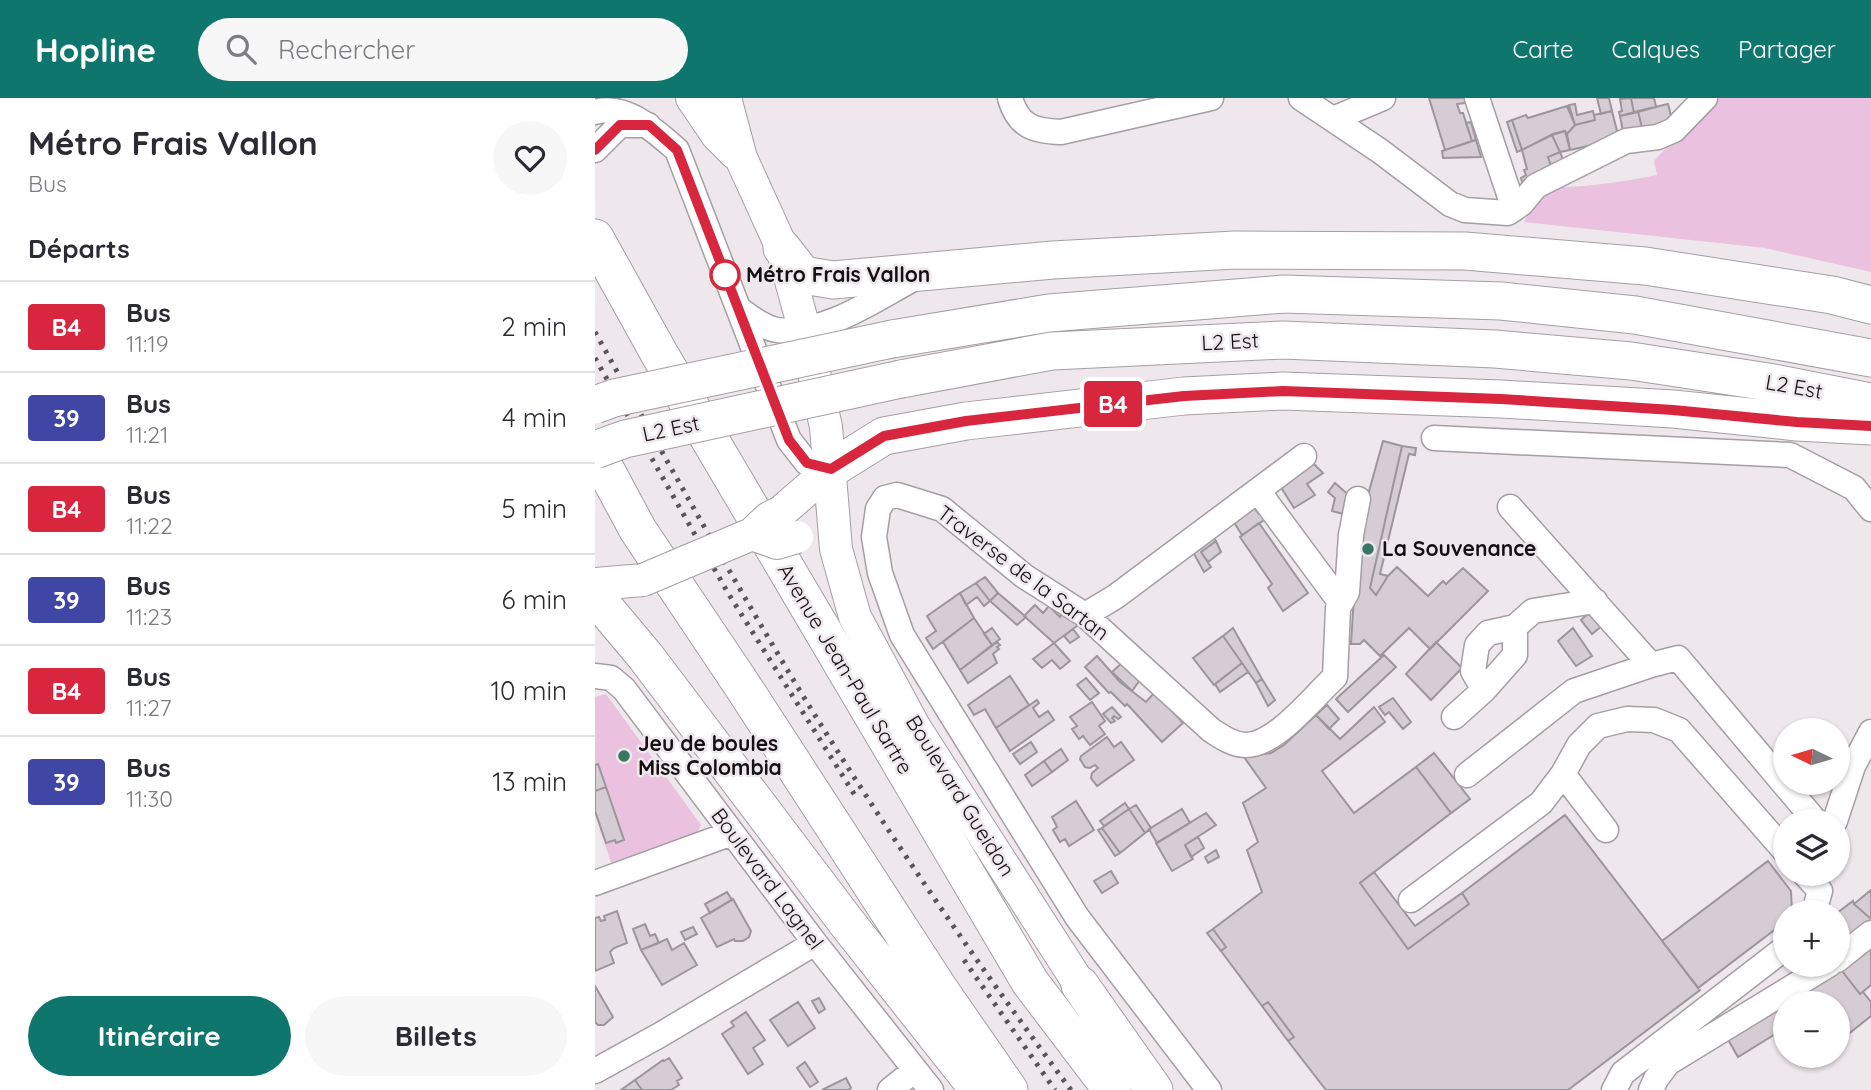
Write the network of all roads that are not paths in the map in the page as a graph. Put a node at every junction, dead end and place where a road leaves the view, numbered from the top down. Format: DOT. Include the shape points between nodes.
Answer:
graph roads {
  1 [pos="692,98"];
  2 [pos="725,98"];
  3 [pos="740,98"];
  4 [pos="1010,98"];
  5 [pos="1211,98"];
  6 [pos="1301,98"];
  7 [pos="1383,98"];
  8 [pos="1477,98"];
  9 [pos="1705,98"];
  10 [pos="595,112"];
  11 [pos="1333,119"];
  12 [pos="649,125"];
  13 [pos="598,146"];
  14 [pos="741,159"];
  15 [pos="1511,211"];
  16 [pos="595,238"];
  17 [pos="782,248"];
  18 [pos="926,272"];
  19 [pos="1871,305"];
  20 [pos="739,309"];
  21 [pos="804,328"];
  22 [pos="1871,358"];
  23 [pos="1871,402"];
  24 [pos="595,405"];
  25 [pos="1871,426"];
  26 [pos="1434,438"];
  27 [pos="595,450"];
  28 [pos="1304,456"];
  29 [pos="831,469"];
  30 [pos="1258,491"];
  31 [pos="1358,499"];
  32 [pos="1510,507"];
  33 [pos="1871,509"];
  34 [pos="595,584"];
  35 [pos="595,596"];
  36 [pos="1595,601"];
  37 [pos="1341,603"];
  38 [pos="1085,615"];
  39 [pos="1515,627"];
  40 [pos="902,635"];
  41 [pos="1651,665"];
  42 [pos="597,676"];
  43 [pos="1484,690"];
  44 [pos="1454,717"];
  45 [pos="1871,732"];
  46 [pos="1563,774"];
  47 [pos="1467,775"];
  48 [pos="1804,809"];
  49 [pos="1839,809"];
  50 [pos="1606,830"];
  51 [pos="732,833"];
  52 [pos="1773,837"];
  53 [pos="595,883"];
  54 [pos="1411,900"];
  55 [pos="1871,933"];
  56 [pos="815,943"];
  57 [pos="1850,950"];
  58 [pos="1773,957"];
  59 [pos="1809,977"];
  60 [pos="1080,985"];
  61 [pos="915,1070"];
  62 [pos="595,1071"];
  63 [pos="890,1090"];
  64 [pos="931,1090"];
  65 [pos="979,1090"];
  66 [pos="1009,1090"];
  67 [pos="1112,1090"];
  68 [pos="1154,1090"];
  69 [pos="1166,1090"];
  70 [pos="1209,1090"];
  71 [pos="1614,1090"];
  72 [pos="1651,1090"];
  1 -- 14 [label="main road" via="717,135"];
  2 -- 14 [label="main road"];
  3 -- 14 [label="street" via="744,118"];
  4 -- 5 [label="street" via="1024,124 1061,132"];
  6 -- 11 [label="street"];
  7 -- 11 [label="street"];
  8 -- 15 [label="street"];
  9 -- 15 [label="street" via="1674,130 1658,138 1626,141 1536,186"];
  10 -- 12 [label="street" via="606,109"];
  11 -- 15 [label="street" via="1450,204 1465,210"];
  12 -- 13 [label="street" via="620,125"];
  12 -- 20 [label="street" via="677,150"];
  14 -- 17 [label="main road, Boulevard Gueidon"];
  16 -- 67 [label="highway, Avenue Jean-Paul Sartre" via="1030,982"];
  17 -- 18 [label="highway" via="803,275 833,280"];
  17 -- 21 [label="main road, Boulevard Gueidon"];
  18 -- 19 [label="highway" via="1235,250 1465,251 1645,266"];
  18 -- 21 [label="street" via="833,322"];
  20 -- 21 [label="street" via="776,330"];
  20 -- 29 [label="street" via="789,440 807,463"];
  21 -- 29 [label="main road, Boulevard Gueidon"];
  22 -- 24 [label="highway, L2 Est, bridge" via="1635,316 1501,301 1284,294 1049,313 892,339"];
  23 -- 27 [label="highway, L2 Est, bridge" via="1631,361 1495,349 1283,340 1052,351 901,379 625,439"];
  25 -- 29 [label="highway" via="1501,399 1283,391 1184,396 952,424 884,436"];
  26 -- 33 [label="street" via="1790,455 1854,488"];
  27 -- 66 [label="highway" via="638,530"];
  28 -- 30 [label="street"];
  29 -- 34 [label="main road, bridge" via="789,524 769,518 752,534 643,580"];
  29 -- 60 [label="main road, Boulevard Gueidon" via="836,549 855,617 915,729"];
  30 -- 37 [label="street"];
  30 -- 38 [label="street"];
  31 -- 37 [label="street, Traverse de la Sartan" via="1347,592"];
  32 -- 36 [label="street"];
  35 -- 65 [label="highway"];
  36 -- 39 [label="street" via="1533,611"];
  36 -- 41 [label="street"];
  37 -- 38 [label="street, Traverse de la Sartan" via="1335,677 1274,736 1243,745 1211,730"];
  38 -- 40 [label="street, Traverse de la Sartan" via="1024,576 942,509 897,495 885,498 878,509 874,537 880,573"];
  39 -- 43 [label="street" via="1515,655"];
  39 -- 43 [label="street" via="1488,633 1477,645 1473,671"];
  40 -- 70 [label="street, Boulevard Gueidon" via="1077,917"];
  41 -- 47 [label="street" via="1574,691"];
  41 -- 48 [label="street" via="1678,658"];
  42 -- 51 [label="street, Boulevard Lagnel" via="611,678 624,689"];
  43 -- 44 [label="street"];
  45 -- 49 [label="street" via="1853,766"];
  46 -- 50 [label="street"];
  46 -- 52 [label="street" via="1579,745 1598,726 1627,719 1654,720 1679,730"];
  46 -- 54 [label="street" via="1541,803"];
  51 -- 53 [label="street"];
  51 -- 56 [label="street, Boulevard Lagnel"];
  55 -- 57 [label="street"];
  56 -- 61 [label="street, Boulevard Lagnel"];
  56 -- 62 [label="street"];
  58 -- 71 [label="street" via="1623,1073"];
  59 -- 72 [label="street" via="1668,1063"];
  60 -- 68 [label="highway"];
  60 -- 69 [label="street, Boulevard Gueidon"];
  61 -- 63 [label="street"];
  61 -- 64 [label="street, Boulevard Lagnel"];
}
